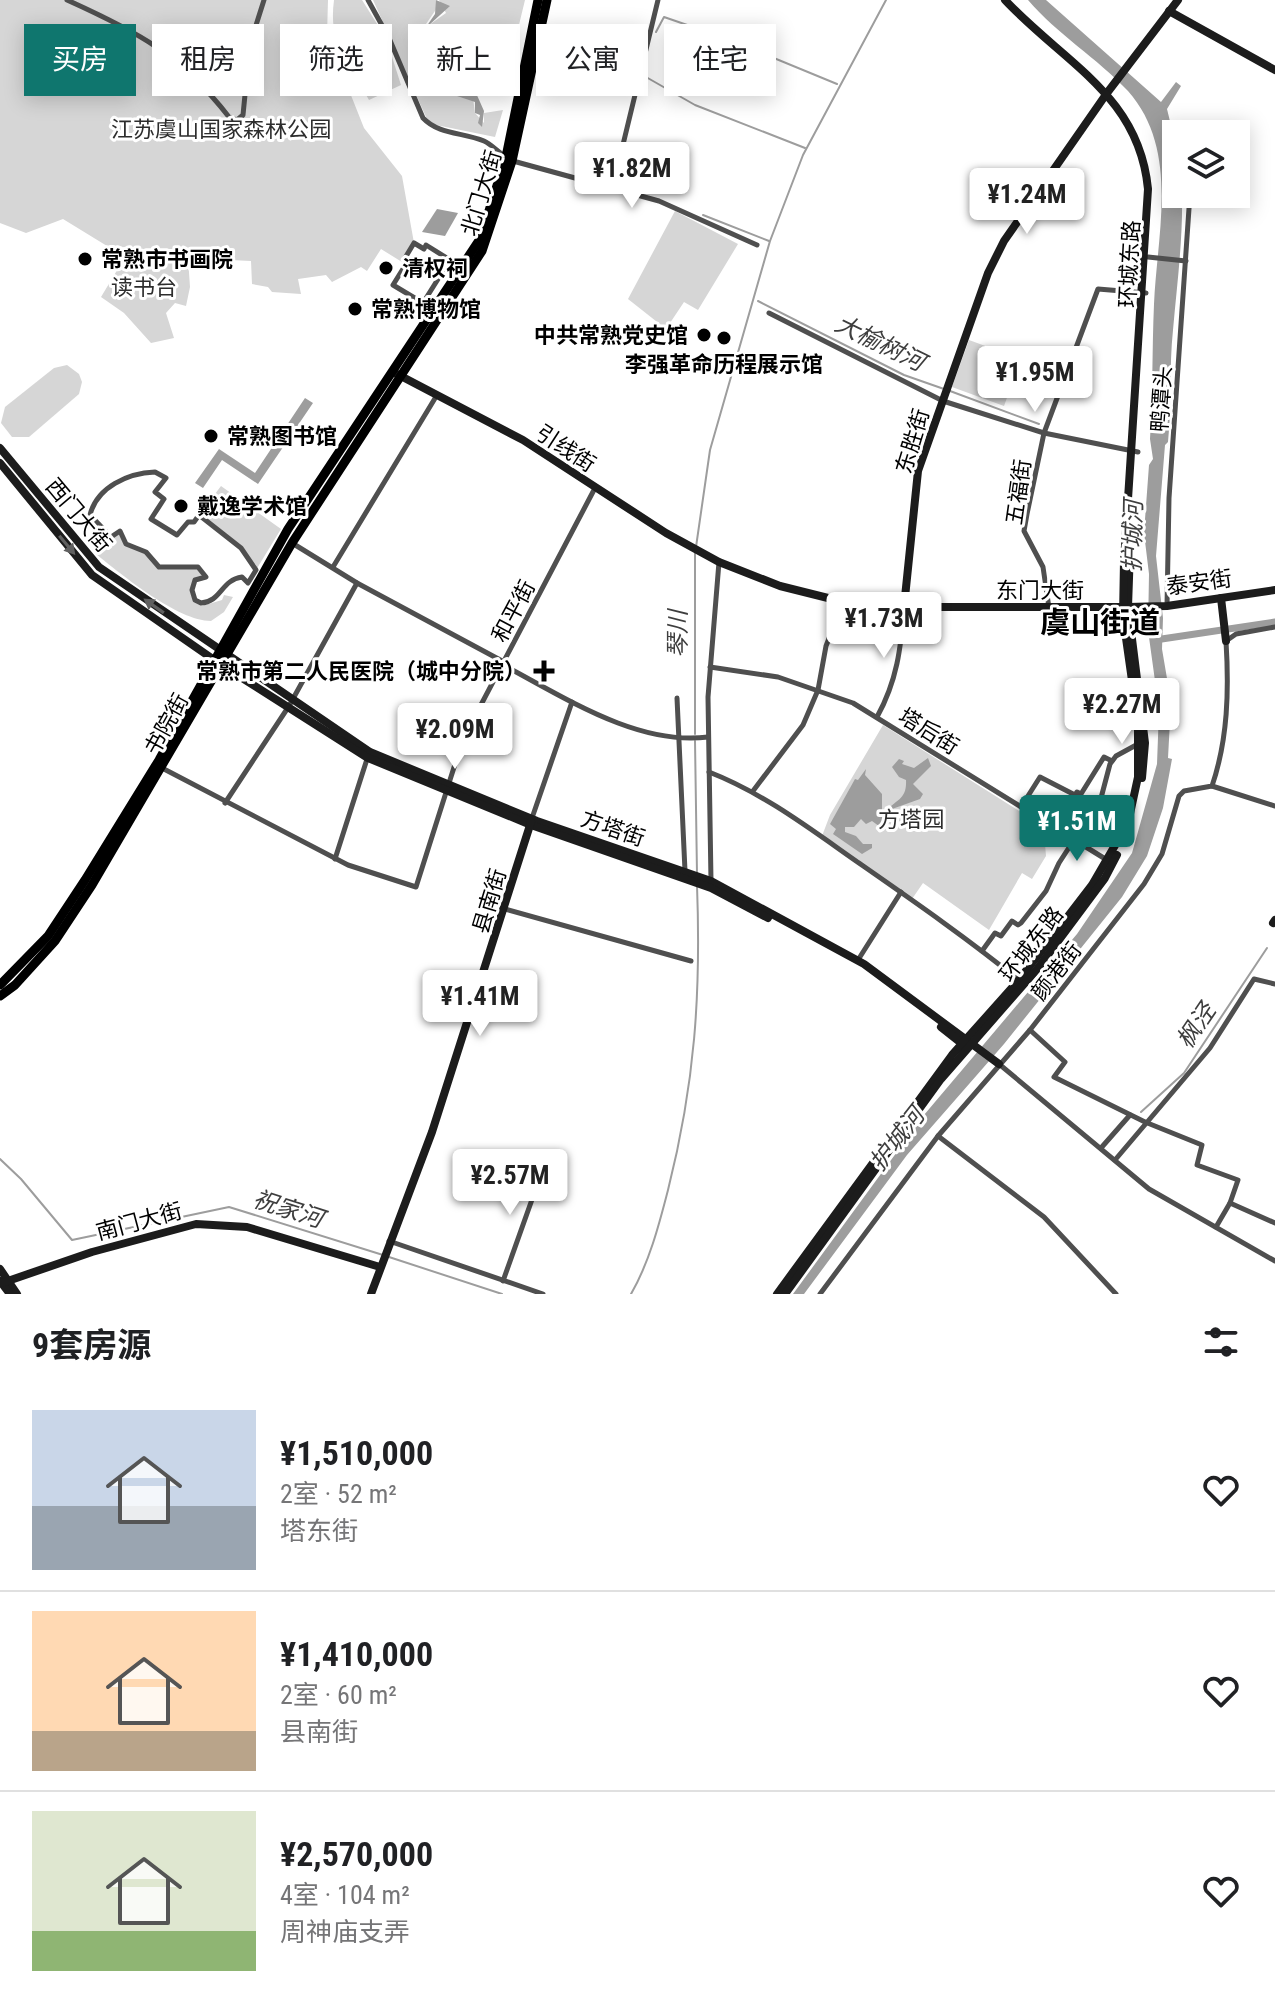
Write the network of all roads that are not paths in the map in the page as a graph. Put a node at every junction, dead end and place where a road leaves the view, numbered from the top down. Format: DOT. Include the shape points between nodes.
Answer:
graph roads {
  1 [pos="67,0"];
  2 [pos="264,0"];
  3 [pos="368,0"];
  4 [pos="538,0"];
  5 [pos="547,0"];
  6 [pos="658,0"];
  7 [pos="1008,0"];
  8 [pos="1178,0"];
  9 [pos="1169,11"];
  10 [pos="1275,70"];
  11 [pos="1108,91"];
  12 [pos="509,159"];
  13 [pos="612,190"];
  14 [pos="1189,208"];
  15 [pos="426,245"];
  16 [pos="757,245"];
  17 [pos="1148,257"];
  18 [pos="1186,261"];
  19 [pos="1143,292"];
  20 [pos="769,313"];
  21 [pos="395,373"];
  22 [pos="437,395"];
  23 [pos="944,399"];
  24 [pos="1044,433"];
  25 [pos="0,448"];
  26 [pos="1135,452"];
  27 [pos="0,463"];
  28 [pos="595,488"];
  29 [pos="225,537"];
  30 [pos="292,543"];
  31 [pos="719,562"];
  32 [pos="333,567"];
  33 [pos="357,583"];
  34 [pos="1275,590"];
  35 [pos="1221,598"];
  36 [pos="844,602"];
  37 [pos="1167,606"];
  38 [pos="904,607"];
  39 [pos="1125,607"];
  40 [pos="1049,608"];
  41 [pos="835,624"];
  42 [pos="1275,627"];
  43 [pos="902,635"];
  44 [pos="1226,641"];
  45 [pos="219,657"];
  46 [pos="504,664"];
  47 [pos="710,667"];
  48 [pos="818,690"];
  49 [pos="677,698"];
  50 [pos="572,702"];
  51 [pos="291,703"];
  52 [pos="877,717"];
  53 [pos="708,737"];
  54 [pos="680,741"];
  55 [pos="1141,744"];
  56 [pos="369,755"];
  57 [pos="1112,761"];
  58 [pos="162,768"];
  59 [pos="709,772"];
  60 [pos="1212,786"];
  61 [pos="446,788"];
  62 [pos="753,791"];
  63 [pos="225,803"];
  64 [pos="1275,806"];
  65 [pos="1021,807"];
  66 [pos="531,822"];
  67 [pos="1076,840"];
  68 [pos="335,859"];
  69 [pos="1111,862"];
  70 [pos="689,876"];
  71 [pos="706,882"];
  72 [pos="901,892"];
  73 [pos="505,909"];
  74 [pos="982,951"];
  75 [pos="858,960"];
  76 [pos="691,961"];
  77 [pos="1021,982"];
  78 [pos="1275,984"];
  79 [pos="0,985"];
  80 [pos="0,996"];
  81 [pos="1030,1030"];
  82 [pos="967,1044"];
  83 [pos="999,1064"];
  84 [pos="1130,1115"];
  85 [pos="1145,1122"];
  86 [pos="938,1136"];
  87 [pos="1101,1148"];
  88 [pos="1115,1160"];
  89 [pos="545,1163"];
  90 [pos="1230,1203"];
  91 [pos="1275,1223"];
  92 [pos="1216,1227"];
  93 [pos="388,1243"];
  94 [pos="1275,1261"];
  95 [pos="381,1264"];
  96 [pos="0,1269"];
  97 [pos="503,1281"];
  98 [pos="2,1282"];
  99 [pos="10,1294"];
  100 [pos="17,1294"];
  101 [pos="371,1294"];
  102 [pos="543,1294"];
  103 [pos="777,1294"];
  104 [pos="785,1294"];
  105 [pos="820,1294"];
  106 [pos="1116,1294"];
  1 -- 2 [label="street" via="160,47 237,120 243,115 250,44"];
  3 -- 12 [label="street" via="423,118 445,131 486,141"];
  4 -- 12 [label="main road, 北门大街"];
  5 -- 12 [label="main road, 北门大街"];
  6 -- 13 [label="street"];
  7 -- 11 [label="street"];
  8 -- 9 [label="street, 东胜街"];
  9 -- 10 [label="street"];
  9 -- 11 [label="street, 东胜街"];
  11 -- 17 [label="street, 环城东路" via="1148,151"];
  11 -- 19 [label="street, 环城东路" via="1145,156"];
  11 -- 23 [label="street, 东胜街" via="1004,241"];
  12 -- 13 [label="street"];
  12 -- 21 [label="main road, 北门大街" via="482,251"];
  13 -- 16 [label="street" via="659,201"];
  14 -- 18 [label="street, 鸭潭头"];
  15 -- 15 [label="street" via="450,260 423,303 393,285 406,264 411,268 414,263 405,258 414,243 424,249"];
  17 -- 18 [label="street"];
  17 -- 19 [label="street, 环城东路"];
  18 -- 37 [label="street, 鸭潭头"];
  19 -- 24 [label="street, 五福街" via="1098,289"];
  19 -- 26 [label="street, 环城东路"];
  20 -- 23 [label="street"];
  21 -- 22 [label="street, 引线街"];
  21 -- 30 [label="main road, 书院街"];
  21 -- 45 [label="main road, 书院街" via="288,529"];
  22 -- 28 [label="street, 引线街" via="523,440"];
  22 -- 32 [label="street"];
  23 -- 24 [label="street"];
  23 -- 38 [label="street, 东胜街" via="918,471"];
  24 -- 26 [label="street"];
  24 -- 40 [label="street, 五福街" via="1024,531 1043,567"];
  45 -- 25 [label="street, 西门大街, one-way" via="99,567"];
  26 -- 39 [label="street, 环城东路"];
  27 -- 45 [label="street, 西门大街, one-way" via="92,575"];
  28 -- 31 [label="street, 引线街"];
  28 -- 46 [label="street, 和平街"];
  29 -- 29 [label="street" via="199,515 177,535 151,519 163,503 155,492 166,478 155,472 123,477 89,513 111,537 120,531 126,544 146,552 159,567 198,567 206,577 195,580 192,590 201,603 214,600 231,579 242,577 248,583 256,570 241,548"];
  30 -- 32 [label="street"];
  30 -- 45 [label="main road, 书院街"];
  31 -- 36 [label="street, 东门大街" via="780,586"];
  31 -- 47 [label="street"];
  32 -- 33 [label="street"];
  33 -- 46 [label="street"];
  33 -- 51 [label="street"];
  34 -- 35 [label="street, 泰安街"];
  35 -- 37 [label="street, 泰安街"];
  35 -- 44 [label="street"];
  36 -- 38 [label="street, 东门大街"];
  36 -- 41 [label="street"];
  37 -- 39 [label="street, 泰安街"];
  38 -- 40 [label="street, 东门大街"];
  38 -- 43 [label="street"];
  39 -- 40 [label="street, 东门大街"];
  39 -- 55 [label="street, 环城东路"];
  41 -- 43 [label="street"];
  41 -- 48 [label="street"];
  42 -- 44 [label="street"];
  43 -- 52 [label="street" via="891,691"];
  44 -- 60 [label="street" via="1229,695"];
  45 -- 51 [label="street, 方塔街"];
  45 -- 58 [label="main road, 书院街"];
  45 -- 79 [label="main road, 书院街" via="48,936"];
  46 -- 50 [label="street"];
  46 -- 61 [label="street, 和平街" via="463,739"];
  47 -- 48 [label="street, 塔后街" via="767,674"];
  47 -- 53 [label="street"];
  48 -- 52 [label="street, 塔后街"];
  48 -- 62 [label="street" via="803,725"];
  49 -- 54 [label="street"];
  50 -- 54 [label="street"];
  50 -- 66 [label="street, 县南街"];
  51 -- 56 [label="street, 方塔街"];
  51 -- 63 [label="street"];
  52 -- 65 [label="street, 塔后街"];
  53 -- 54 [label="street"];
  53 -- 59 [label="street"];
  54 -- 70 [label="street"];
  55 -- 57 [label="street"];
  55 -- 69 [label="street, 环城东路" via="1133,822"];
  56 -- 61 [label="street, 方塔街"];
  56 -- 68 [label="street"];
  57 -- 65 [label="street" via="1104,757 1081,794 1040,777"];
  57 -- 67 [label="street" via="1101,798"];
  58 -- 63 [label="street"];
  58 -- 80 [label="main road, 书院街" via="55,941"];
  59 -- 62 [label="street"];
  59 -- 71 [label="street"];
  60 -- 64 [label="street"];
  60 -- 81 [label="street, 颜港街" via="1179,796 1162,854 1144,884"];
  61 -- 66 [label="street, 方塔街"];
  61 -- 68 [label="street, 和平街" via="416,887"];
  62 -- 72 [label="street"];
  63 -- 68 [label="street"];
  65 -- 67 [label="street, 塔后街"];
  66 -- 70 [label="street, 方塔街"];
  66 -- 73 [label="street, 县南街"];
  67 -- 69 [label="street, 塔后街"];
  67 -- 74 [label="street" via="1021,923 1012,921 1001,936 995,933"];
  69 -- 77 [label="street, 环城东路"];
  70 -- 71 [label="street, 方塔街"];
  71 -- 75 [label="street, 方塔街"];
  71 -- 82 [label="street, 方塔街" via="865,970"];
  72 -- 74 [label="street"];
  72 -- 75 [label="street"];
  73 -- 76 [label="street"];
  73 -- 93 [label="street, 县南街" via="432,1132"];
  74 -- 77 [label="street"];
  75 -- 82 [label="street, 方塔街"];
  77 -- 82 [label="street, 环城东路"];
  78 -- 85 [label="street" via="1254,979 1210,1048"];
  81 -- 83 [label="street, 颜港街"];
  81 -- 84 [label="street" via="1065,1062 1054,1077"];
  82 -- 83 [label="street, 方塔街"];
  82 -- 103 [label="street, 环城东路"];
  82 -- 104 [label="street, 环城东路"];
  83 -- 86 [label="street, 颜港街"];
  83 -- 87 [label="street"];
  84 -- 85 [label="street"];
  84 -- 87 [label="street"];
  85 -- 88 [label="street"];
  85 -- 90 [label="street" via="1202,1145 1197,1165 1238,1180"];
  86 -- 105 [label="street, 颜港街"];
  86 -- 106 [label="street" via="1044,1217"];
  87 -- 88 [label="street"];
  88 -- 92 [label="street" via="1149,1189"];
  89 -- 97 [label="street"];
  90 -- 91 [label="street"];
  90 -- 92 [label="street"];
  92 -- 94 [label="street"];
  93 -- 95 [label="street, 县南街"];
  93 -- 97 [label="street"];
  95 -- 98 [label="street, 南门大街" via="247,1227 196,1224"];
  95 -- 101 [label="street, 县南街"];
  96 -- 98 [label="street"];
  97 -- 102 [label="street"];
  98 -- 99 [label="street"];
  98 -- 100 [label="street"];
}
